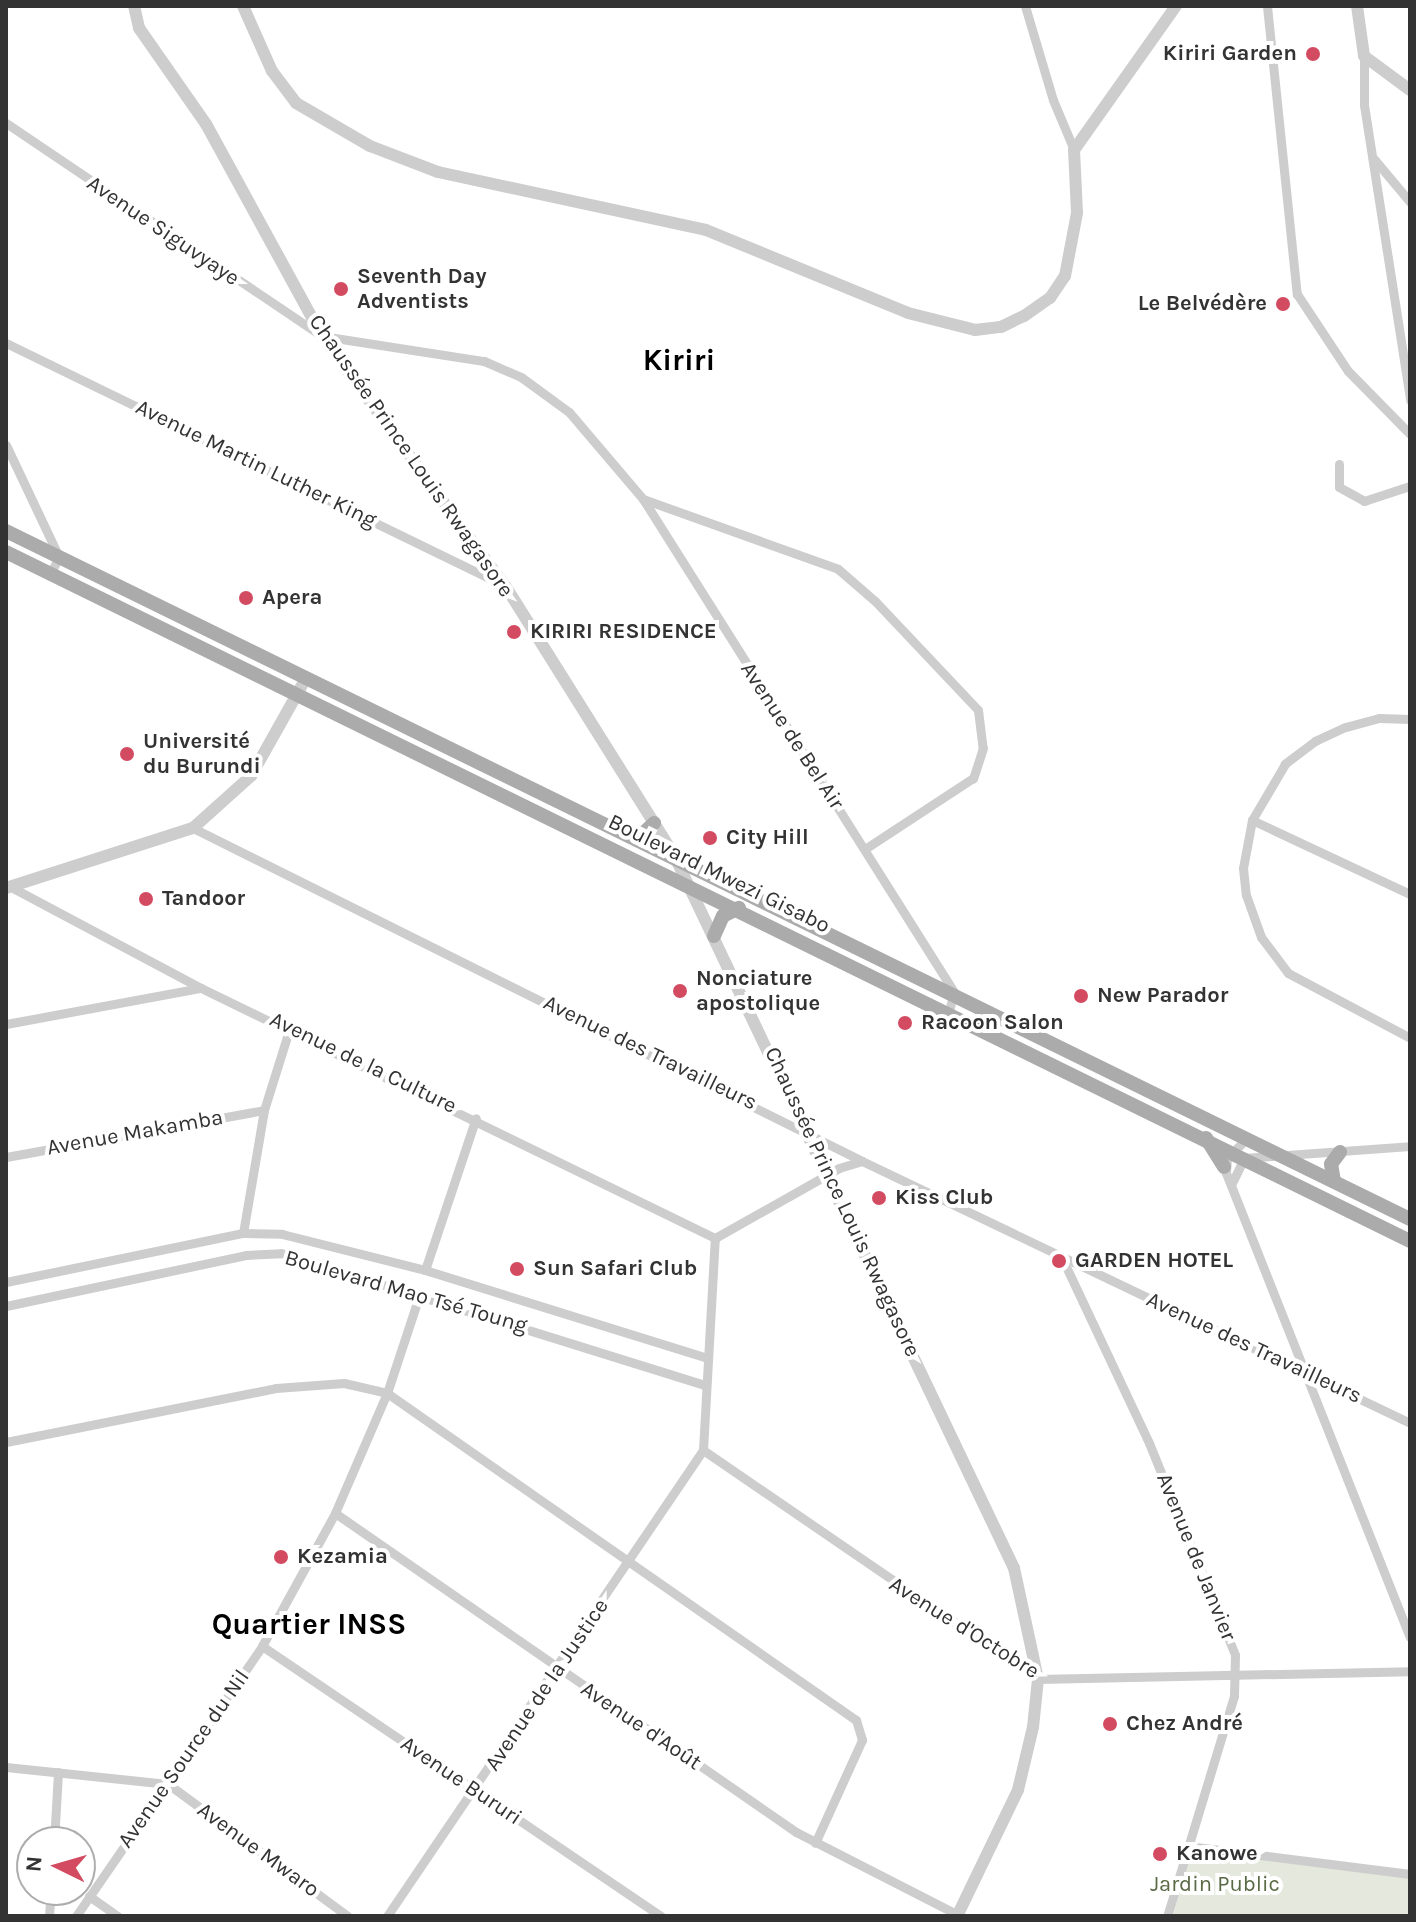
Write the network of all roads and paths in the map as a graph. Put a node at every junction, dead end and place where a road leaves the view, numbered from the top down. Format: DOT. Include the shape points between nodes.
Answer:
graph roads {
  1 [pos="134,6"];
  2 [pos="243,6"];
  3 [pos="1025,6"];
  4 [pos="1176,6"];
  5 [pos="1267,6"];
  6 [pos="1357,6"];
  7 [pos="1364,56"];
  8 [pos="1410,90"];
  9 [pos="6,123"];
  10 [pos="1074,150"];
  11 [pos="1374,159"];
  12 [pos="1410,202"];
  13 [pos="322,336"];
  14 [pos="6,343"];
  15 [pos="1410,400"];
  16 [pos="1410,434"];
  17 [pos="6,445"];
  18 [pos="1339,464"];
  19 [pos="1410,486"];
  20 [pos="643,499"];
  21 [pos="6,531"];
  22 [pos="6,552"];
  23 [pos="59,557"];
  24 [pos="50,574"];
  25 [pos="506,587"];
  26 [pos="306,678"];
  27 [pos="297,695"];
  28 [pos="1410,719"];
  29 [pos="475,762"];
  30 [pos="467,778"];
  31 [pos="1252,820"];
  32 [pos="654,823"];
  33 [pos="193,828"];
  34 [pos="638,838"];
  35 [pos="865,849"];
  36 [pos="674,855"];
  37 [pos="689,883"];
  38 [pos="8,888"];
  39 [pos="1410,894"];
  40 [pos="739,908"];
  41 [pos="714,936"];
  42 [pos="201,988"];
  43 [pos="954,992"];
  44 [pos="949,1011"];
  45 [pos="6,1024"];
  46 [pos="290,1027"];
  47 [pos="1410,1038"];
  48 [pos="264,1110"];
  49 [pos="476,1118"];
  50 [pos="809,1131"];
  51 [pos="1249,1136"];
  52 [pos="1206,1137"];
  53 [pos="1410,1146"];
  54 [pos="1340,1152"];
  55 [pos="1284,1154"];
  56 [pos="1238,1155"];
  57 [pos="6,1157"];
  58 [pos="862,1161"];
  59 [pos="1224,1167"];
  60 [pos="830,1174"];
  61 [pos="1334,1181"];
  62 [pos="1231,1185"];
  63 [pos="1410,1219"];
  64 [pos="243,1233"];
  65 [pos="715,1238"];
  66 [pos="1410,1241"];
  67 [pos="1062,1258"];
  68 [pos="425,1270"];
  69 [pos="6,1282"];
  70 [pos="420,1293"];
  71 [pos="6,1306"];
  72 [pos="707,1358"];
  73 [pos="1307,1372"];
  74 [pos="706,1385"];
  75 [pos="387,1393"];
  76 [pos="1410,1423"];
  77 [pos="6,1442"];
  78 [pos="703,1450"];
  79 [pos="335,1513"];
  80 [pos="629,1563"];
  81 [pos="1410,1637"];
  82 [pos="262,1646"];
  83 [pos="557,1668"];
  84 [pos="1410,1671"];
  85 [pos="1237,1675"];
  86 [pos="1038,1679"];
  87 [pos="6,1767"];
  88 [pos="58,1772"];
  89 [pos="168,1784"];
  90 [pos="476,1791"];
  91 [pos="55,1826"];
  92 [pos="815,1843"];
  93 [pos="1188,1846"];
  94 [pos="1410,1874"];
  95 [pos="96,1886"];
  96 [pos="96,1901"];
  97 [pos="118,1916"];
  98 [pos="348,1916"];
  99 [pos="387,1916"];
  100 [pos="661,1916"];
  101 [pos="958,1916"];
  102 [pos="1167,1916"];
  1 -- 13 [label="street, Chaussée Prince Louis Rwagasore" via="139,28 206,124"];
  2 -- 10 [label="street" via="272,71 296,103 370,146 438,172 706,230 946,326 1001,327 1050,298 1065,276 1071,253 1077,213"];
  3 -- 10 [label="street" via="1045,78"];
  4 -- 10 [label="street"];
  5 -- 16 [label="street" via="1297,294 1348,371"];
  6 -- 7 [label="street"];
  7 -- 8 [label="street"];
  7 -- 11 [label="street" via="1364,105"];
  9 -- 13 [label="street, Avenue Siguvyaye"];
  11 -- 12 [label="street"];
  11 -- 15 [label="street"];
  13 -- 20 [label="street, Avenue de Bel Air" via="503,367 569,412"];
  13 -- 25 [label="street, Chaussée Prince Louis Rwagasore"];
  14 -- 25 [label="street, Avenue Martin Luther King"];
  17 -- 23 [label="street"];
  18 -- 19 [label="street" via="1339,487 1364,501"];
  20 -- 35 [label="street, Avenue de Bel Air"];
  20 -- 35 [label="street" via="838,569 978,710 983,748 973,778"];
  21 -- 23 [label="main road, Boulevard Mwezi Gisabo"];
  22 -- 24 [label="main road, Boulevard Mwezi Gisabo"];
  23 -- 24 [label="street"];
  23 -- 26 [label="main road, Boulevard Mwezi Gisabo"];
  24 -- 27 [label="main road, Boulevard Mwezi Gisabo"];
  25 -- 32 [label="street, Chaussée Prince Louis Rwagasore"];
  26 -- 27 [label="street"];
  26 -- 29 [label="main road, Boulevard Mwezi Gisabo"];
  27 -- 30 [label="main road, Boulevard Mwezi Gisabo"];
  27 -- 33 [label="street" via="251,776"];
  28 -- 31 [label="street" via="1379,718 1315,741 1273,777"];
  29 -- 30 [label="main road"];
  29 -- 34 [label="main road, Boulevard Mwezi Gisabo"];
  30 -- 37 [label="main road, Boulevard Mwezi Gisabo"];
  31 -- 39 [label="street"];
  31 -- 47 [label="street" via="1245,841 1246,895 1274,957 1307,987"];
  32 -- 34 [label="main road"];
  32 -- 36 [label="street, Chaussée Prince Louis Rwagasore"];
  33 -- 38 [label="street"];
  33 -- 50 [label="street, Avenue des Travailleurs"];
  34 -- 36 [label="main road, Boulevard Mwezi Gisabo"];
  35 -- 43 [label="street, Avenue de Bel Air"];
  36 -- 37 [label="street, Chaussée Prince Louis Rwagasore"];
  36 -- 43 [label="main road, Boulevard Mwezi Gisabo"];
  37 -- 40 [label="main road, Boulevard Mwezi Gisabo"];
  37 -- 41 [label="street, Chaussée Prince Louis Rwagasore"];
  38 -- 42 [label="street, Avenue de la Culture"];
  40 -- 41 [label="main road" via="723,916"];
  40 -- 44 [label="main road, Boulevard Mwezi Gisabo"];
  41 -- 50 [label="street, Chaussée Prince Louis Rwagasore"];
  42 -- 45 [label="street"];
  42 -- 46 [label="street, Avenue de la Culture"];
  43 -- 44 [label="street"];
  43 -- 51 [label="main road, Boulevard Mwezi Gisabo"];
  44 -- 52 [label="main road, Boulevard Mwezi Gisabo"];
  46 -- 48 [label="street"];
  46 -- 49 [label="street, Avenue de la Culture"];
  48 -- 57 [label="street, Avenue Makamba"];
  48 -- 64 [label="street"];
  49 -- 65 [label="street, Avenue de la Culture"];
  49 -- 68 [label="street"];
  50 -- 58 [label="street, Avenue des Travailleurs"];
  50 -- 60 [label="street, Chaussée Prince Louis Rwagasore"];
  51 -- 55 [label="main road, Boulevard Mwezi Gisabo"];
  51 -- 56 [label="street"];
  52 -- 56 [label="main road, Boulevard Mwezi Gisabo"];
  52 -- 59 [label="main road"];
  53 -- 54 [label="street"];
  54 -- 55 [label="street"];
  54 -- 61 [label="main road" via="1331,1164"];
  55 -- 56 [label="street"];
  55 -- 61 [label="main road, Boulevard Mwezi Gisabo"];
  56 -- 59 [label="street"];
  56 -- 62 [label="street"];
  56 -- 66 [label="main road, Boulevard Mwezi Gisabo"];
  58 -- 60 [label="street"];
  58 -- 67 [label="street, Avenue des Travailleurs"];
  59 -- 62 [label="street"];
  60 -- 65 [label="street"];
  60 -- 86 [label="street, Chaussée Prince Louis Rwagasore" via="1014,1568"];
  61 -- 63 [label="main road, Boulevard Mwezi Gisabo"];
  62 -- 73 [label="street"];
  64 -- 68 [label="street, Boulevard Mao Tsé Toung" via="293,1236"];
  64 -- 69 [label="street, Boulevard Mao Tsé Toung"];
  65 -- 72 [label="street"];
  67 -- 73 [label="street, Avenue des Travailleurs"];
  67 -- 85 [label="street, Avenue de Janvier" via="1226,1624"];
  68 -- 72 [label="street, Boulevard Mao Tsé Toung"];
  70 -- 71 [label="street, Boulevard Mao Tsé Toung" via="312,1260 266,1254"];
  70 -- 74 [label="street, Boulevard Mao Tsé Toung"];
  70 -- 75 [label="street, Avenue Source du Nil"];
  72 -- 74 [label="street"];
  73 -- 76 [label="street, Avenue des Travailleurs"];
  73 -- 81 [label="street"];
  74 -- 78 [label="street"];
  75 -- 77 [label="street" via="344,1383 287,1386"];
  75 -- 79 [label="street, Avenue Source du Nil"];
  75 -- 80 [label="street"];
  78 -- 80 [label="street, Avenue de la Justice"];
  78 -- 86 [label="street, Avenue d'Octobre"];
  79 -- 82 [label="street, Avenue Source du Nil"];
  79 -- 83 [label="street, Avenue d'Août"];
  80 -- 83 [label="street, Avenue de la Justice"];
  80 -- 92 [label="street" via="860,1726 862,1740"];
  82 -- 89 [label="street, Avenue Source du Nil"];
  82 -- 90 [label="street, Avenue Bururi"];
  83 -- 90 [label="street, Avenue de la Justice"];
  83 -- 92 [label="street, Avenue d'Août"];
  84 -- 85 [label="street, Avenue d'Octobre"];
  85 -- 86 [label="street, Avenue d'Octobre"];
  85 -- 93 [label="street, Avenue de Janvier"];
  86 -- 101 [label="street, Chaussée Prince Louis Rwagasore" via="1018,1790"];
  87 -- 88 [label="street"];
  88 -- 89 [label="street"];
  88 -- 91 [label="street"];
  89 -- 95 [label="street, Avenue Source du Nil"];
  89 -- 98 [label="street, Avenue Mwaro"];
  90 -- 99 [label="street, Avenue de la Justice"];
  90 -- 100 [label="street, Avenue Bururi"];
  92 -- 101 [label="street, Avenue d'Août"];
  93 -- 94 [label="street"];
  93 -- 102 [label="street, Avenue de Janvier"];
  96 -- 97 [label="street"];
}
